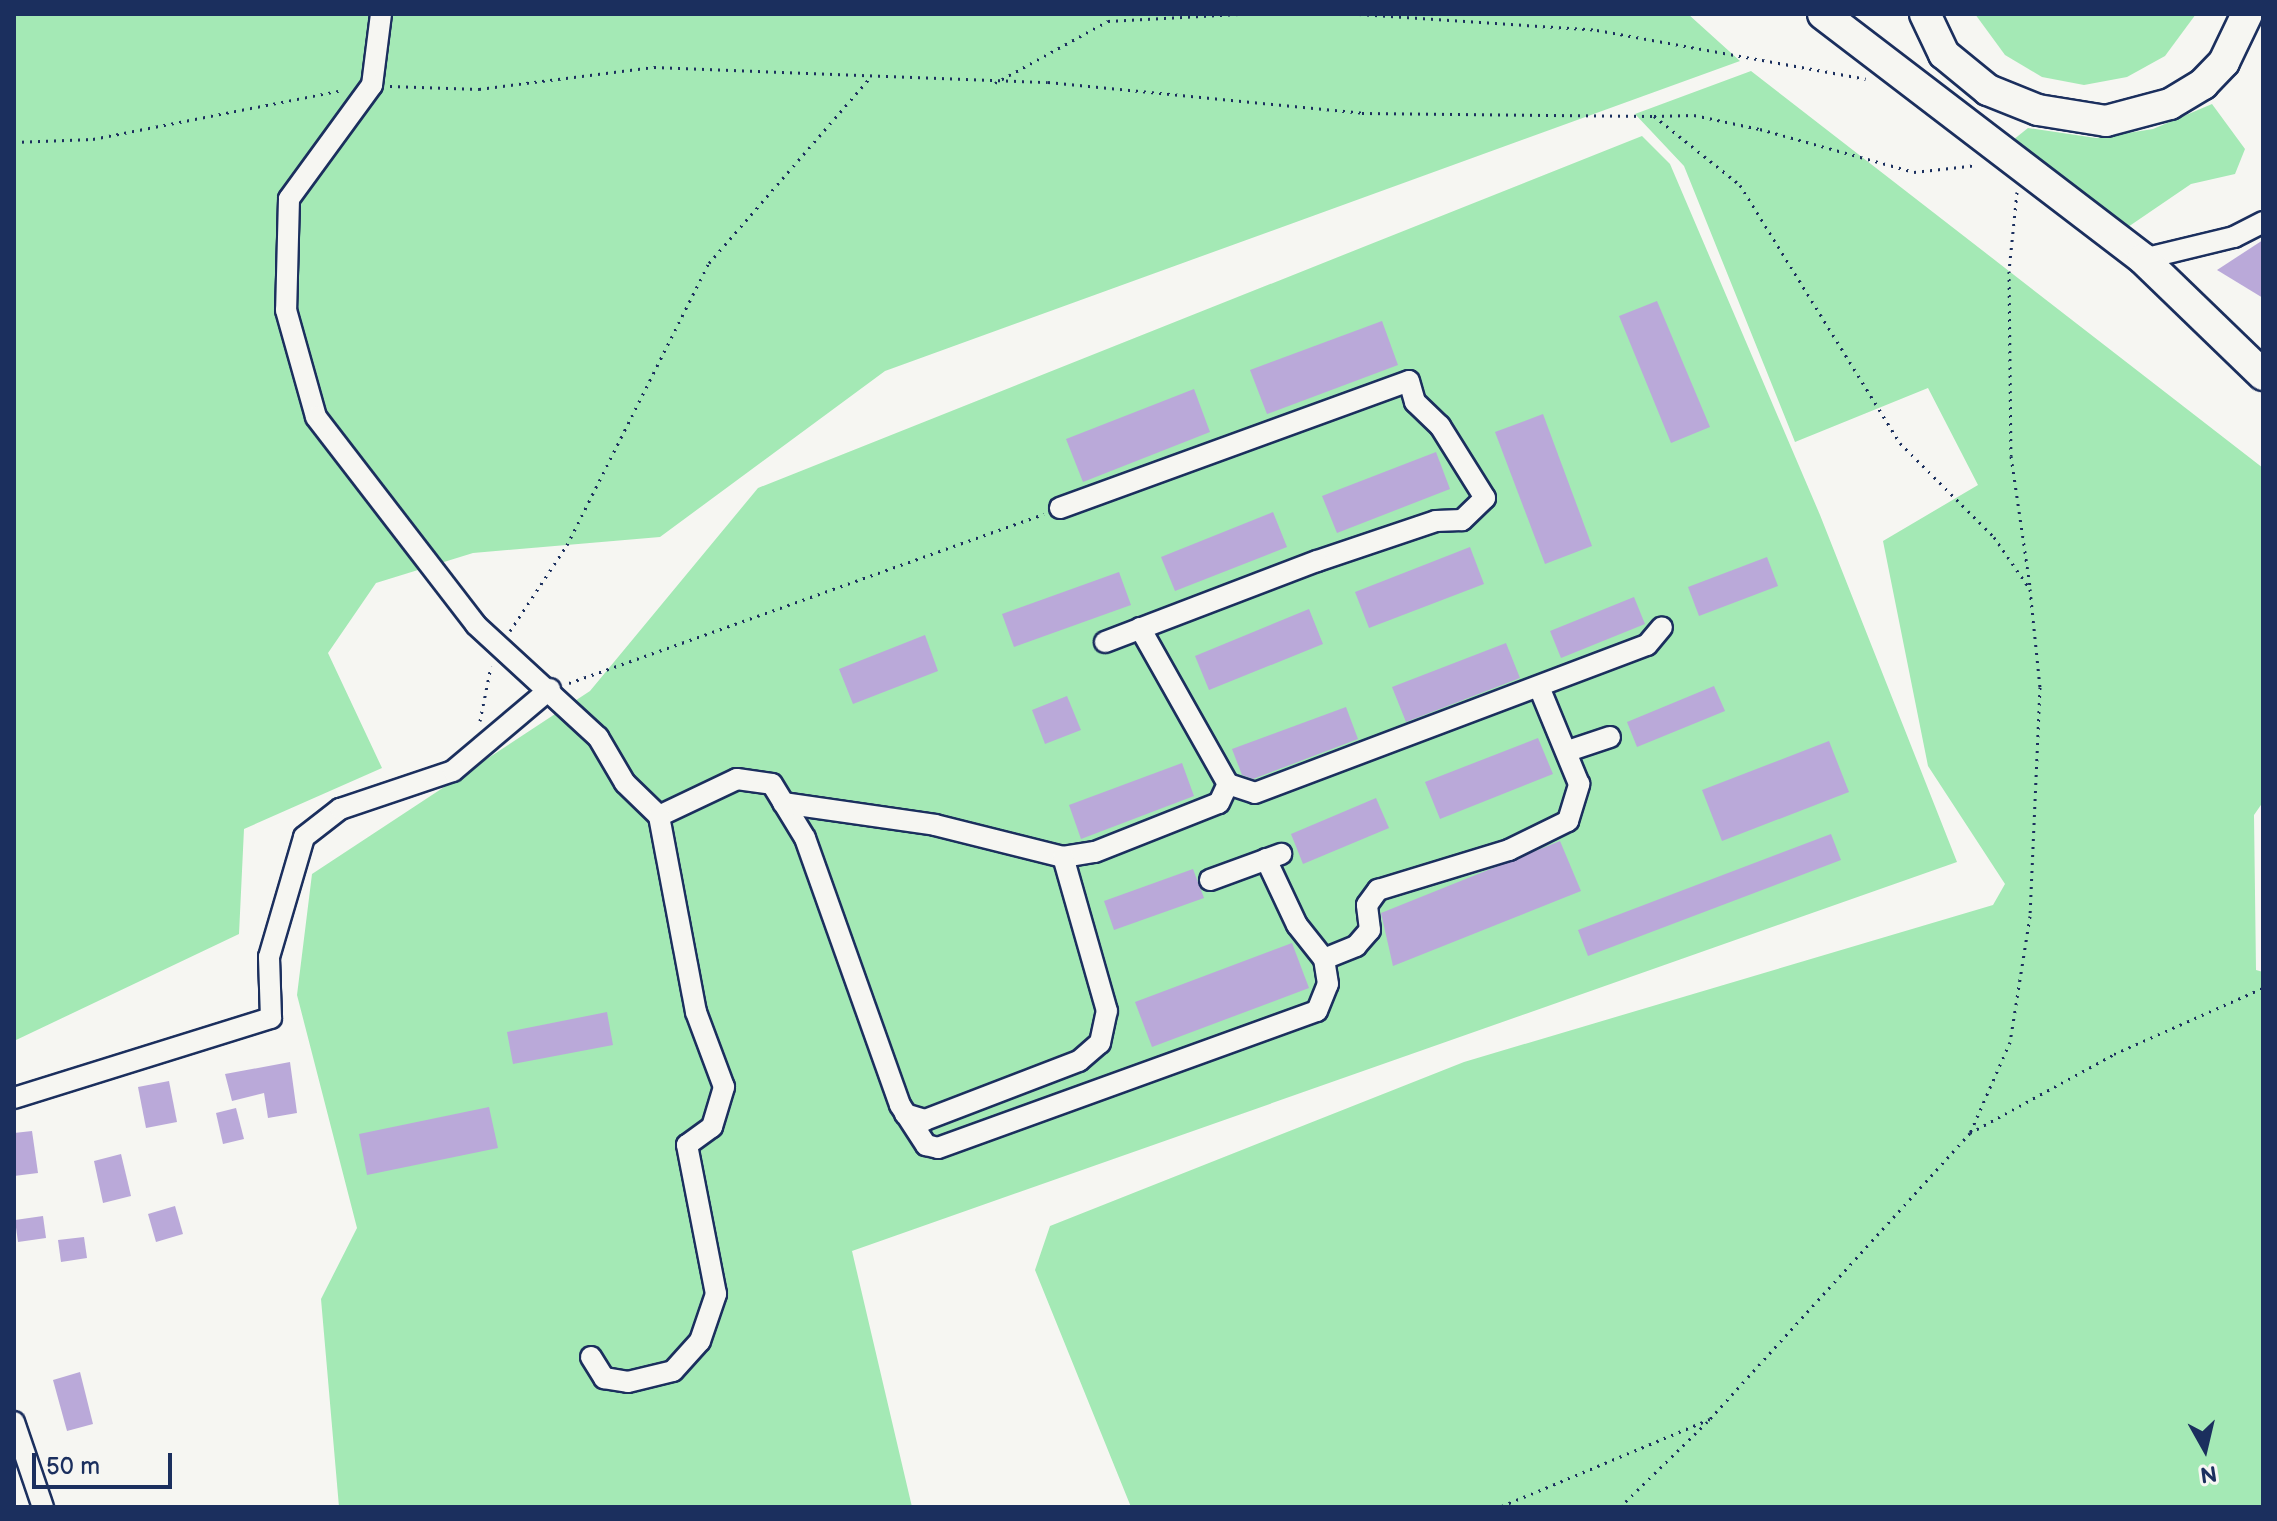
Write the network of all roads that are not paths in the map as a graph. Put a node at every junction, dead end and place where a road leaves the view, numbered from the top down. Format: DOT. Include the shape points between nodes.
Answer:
graph roads {
  1 [pos="381,14"];
  2 [pos="1823,14"];
  3 [pos="1925,14"];
  4 [pos="2247,14"];
  5 [pos="2263,222"];
  6 [pos="2143,259"];
  7 [pos="2263,375"];
  8 [pos="1070,505"];
  9 [pos="1662,627"];
  10 [pos="1140,628"];
  11 [pos="1105,642"];
  12 [pos="1539,687"];
  13 [pos="550,689"];
  14 [pos="1610,737"];
  15 [pos="1571,750"];
  16 [pos="1228,784"];
  17 [pos="783,803"];
  18 [pos="659,816"];
  19 [pos="1063,857"];
  20 [pos="1210,880"];
  21 [pos="1324,959"];
  22 [pos="14,1098"];
  23 [pos="905,1114"];
  24 [pos="591,1357"];
  25 [pos="14,1422"];
  26 [pos="43,1507"];
  1 -- 13 [label="street" via="372,85 289,199 286,310 316,417 476,625"];
  2 -- 6 [label="highway"];
  3 -- 4 [label="highway" via="1944,54 1988,90 2051,113 2106,121 2170,104 2203,84 2224,62"];
  5 -- 6 [label="street" via="2220,241"];
  6 -- 7 [label="highway"];
  8 -- 10 [label="street" via="1409,381 1415,402 1440,426 1485,498 1462,520 1436,521"];
  9 -- 12 [label="street" via="1647,645"];
  10 -- 11 [label="street"];
  10 -- 16 [label="street"];
  12 -- 15 [label="street"];
  12 -- 16 [label="street" via="1255,793"];
  13 -- 18 [label="street"];
  13 -- 22 [label="street" via="453,771 340,809 304,837 269,957 271,1018"];
  14 -- 15 [label="street"];
  15 -- 21 [label="street" via="1579,784 1568,821 1509,850 1378,890 1367,905 1370,930 1356,946"];
  16 -- 19 [label="street" via="1219,803 1095,852"];
  17 -- 18 [label="street" via="772,784 737,779"];
  17 -- 19 [label="street" via="935,825"];
  17 -- 23 [label="street" via="805,838"];
  18 -- 24 [label="street" via="696,1012 724,1087 712,1127 687,1145 716,1294 700,1341 673,1371 604,1378"];
  19 -- 23 [label="street" via="1107,1011 1100,1043 1079,1061 925,1120"];
  20 -- 21 [label="street" via="1274,856 1297,925"];
  21 -- 23 [label="street" via="1328,984 1317,1011 1299,1022 938,1148 926,1145"];
  25 -- 26 [label="street"];
}
